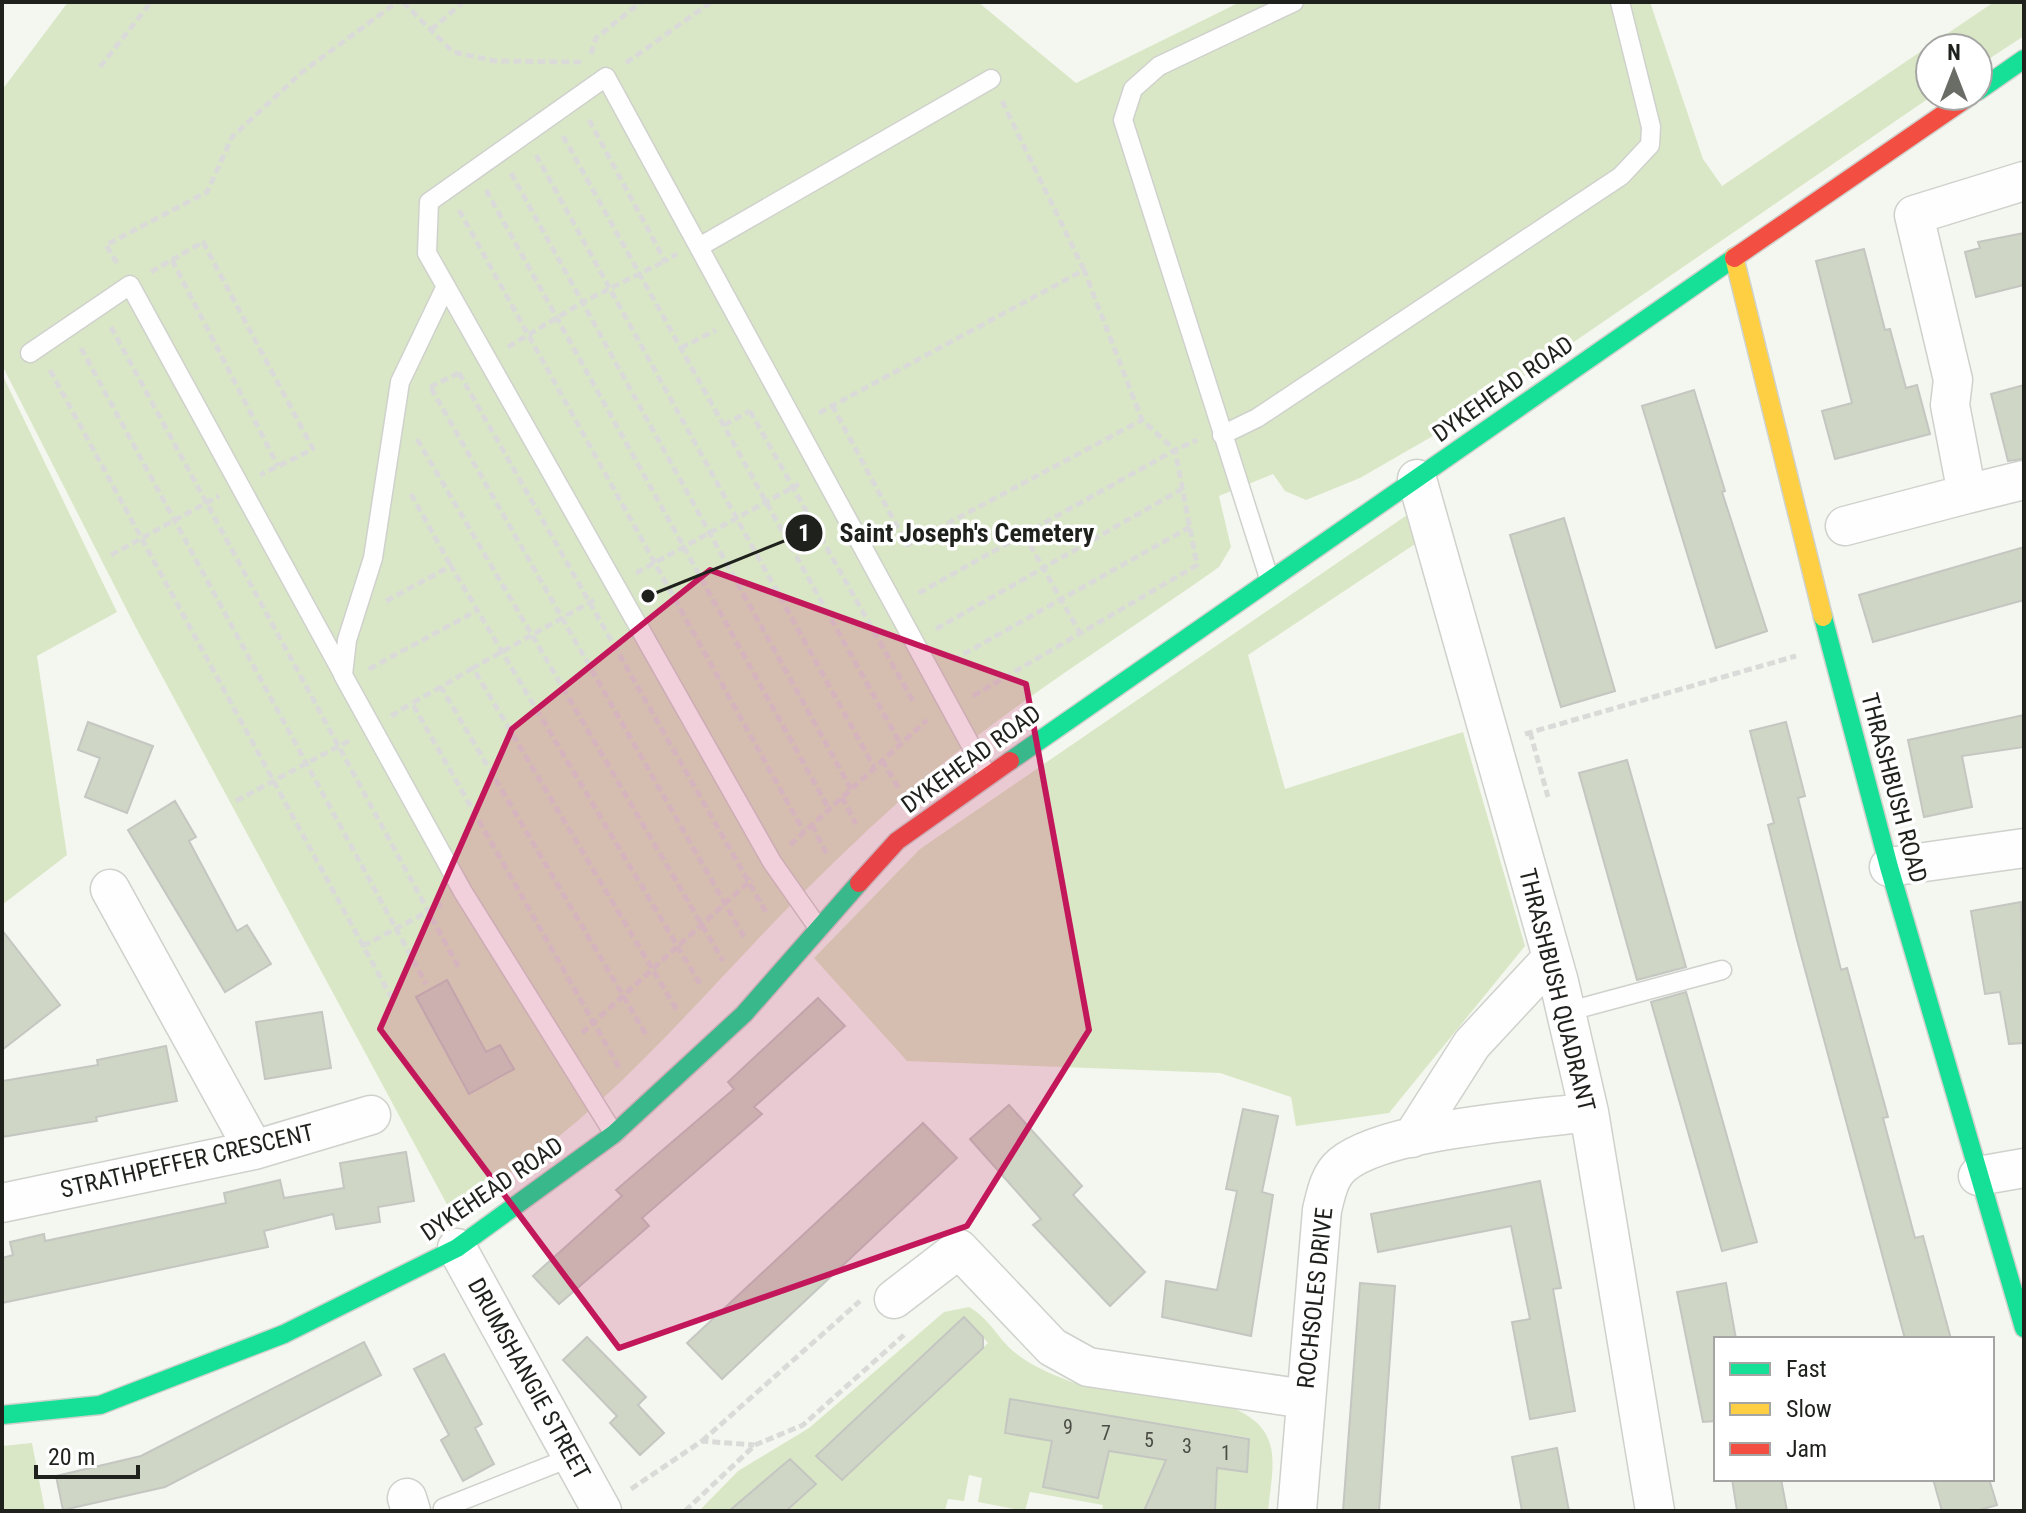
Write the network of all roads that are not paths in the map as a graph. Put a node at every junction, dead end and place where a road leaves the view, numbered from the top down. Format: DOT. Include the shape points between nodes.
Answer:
graph roads {
  1 [pos="1294,2"];
  2 [pos="1620,2"];
  3 [pos="2024,59"];
  4 [pos="991,79"];
  5 [pos="1994,80"];
  6 [pos="1947,112"];
  7 [pos="2024,181"];
  8 [pos="698,244"];
  9 [pos="1734,257"];
  10 [pos="446,286"];
  11 [pos="34,350"];
  12 [pos="1222,435"];
  13 [pos="1417,479"];
  14 [pos="2024,480"];
  15 [pos="1967,494"];
  16 [pos="1845,526"];
  17 [pos="1269,578"];
  18 [pos="345,678"];
  19 [pos="987,775"];
  20 [pos="2024,848"];
  21 [pos="1889,867"];
  22 [pos="110,889"];
  23 [pos="819,929"];
  24 [pos="1552,958"];
  25 [pos="1722,970"];
  26 [pos="1566,1012"];
  27 [pos="1589,1112"];
  28 [pos="371,1115"];
  29 [pos="614,1134"];
  30 [pos="1412,1138"];
  31 [pos="254,1150"];
  32 [pos="2024,1168"];
  33 [pos="1978,1176"];
  34 [pos="2,1203"];
  35 [pos="457,1248"];
  36 [pos="894,1299"];
  37 [pos="2024,1328"];
  38 [pos="1305,1399"];
  39 [pos="2,1415"];
  40 [pos="572,1457"];
  41 [pos="420,1506"];
  42 [pos="602,1510"];
  43 [pos="1297,1511"];
  44 [pos="1655,1511"];
  1 -- 12 [label="lane" via="1159,66 1133,89 1123,120"];
  2 -- 12 [label="lane" via="1651,127 1650,145 1621,176 1257,418"];
  3 -- 5 [label="street"];
  4 -- 8 [label="lane"];
  6 -- 9 [label="street, DYKEHEAD ROAD"];
  7 -- 15 [label="street" via="1914,215 1953,380 1950,405"];
  8 -- 10 [label="lane" via="606,77 429,202 427,253"];
  8 -- 19 [label="lane"];
  9 -- 13 [label="street, DYKEHEAD ROAD"];
  9 -- 21 [label="street, THRASHBUSH ROAD"];
  10 -- 18 [label="lane" via="400,382 373,558 353,619"];
  10 -- 23 [label="lane" via="772,862"];
  11 -- 18 [label="lane" via="130,285"];
  12 -- 17 [label="lane"];
  13 -- 17 [label="street, DYKEHEAD ROAD"];
  13 -- 24 [label="street, THRASHBUSH QUADRANT"];
  14 -- 15 [label="street"];
  15 -- 16 [label="street"];
  17 -- 19 [label="street, DYKEHEAD ROAD"];
  18 -- 29 [label="lane" via="463,892"];
  19 -- 23 [label="street, DYKEHEAD ROAD" via="897,841"];
  20 -- 21 [label="street"];
  21 -- 33 [label="street, THRASHBUSH ROAD"];
  22 -- 31 [label="street"];
  23 -- 29 [label="street, DYKEHEAD ROAD" via="744,1014"];
  24 -- 26 [label="street, THRASHBUSH QUADRANT"];
  24 -- 30 [label="street" via="1472,1044"];
  25 -- 26 [label="lane"];
  26 -- 27 [label="street, THRASHBUSH QUADRANT"];
  27 -- 30 [label="street, ROCHSOLES DRIVE"];
  27 -- 44 [label="street, THRASHBUSH QUADRANT"];
  28 -- 31 [label="street, STRATHPEFFER CRESCENT"];
  29 -- 35 [label="street, DYKEHEAD ROAD"];
  30 -- 38 [label="street, ROCHSOLES DRIVE" via="1342,1165 1328,1185"];
  31 -- 34 [label="street, STRATHPEFFER CRESCENT"];
  32 -- 33 [label="street"];
  33 -- 37 [label="street, THRASHBUSH ROAD"];
  35 -- 39 [label="street, DYKEHEAD ROAD" via="284,1334 100,1405"];
  35 -- 40 [label="street, DRUMSHANGIE STREET"];
  36 -- 38 [label="street" via="959,1249 1052,1347 1088,1367"];
  38 -- 43 [label="street, ROCHSOLES DRIVE"];
  40 -- 41 [label="lane"];
  40 -- 42 [label="street, DRUMSHANGIE STREET"];
}
